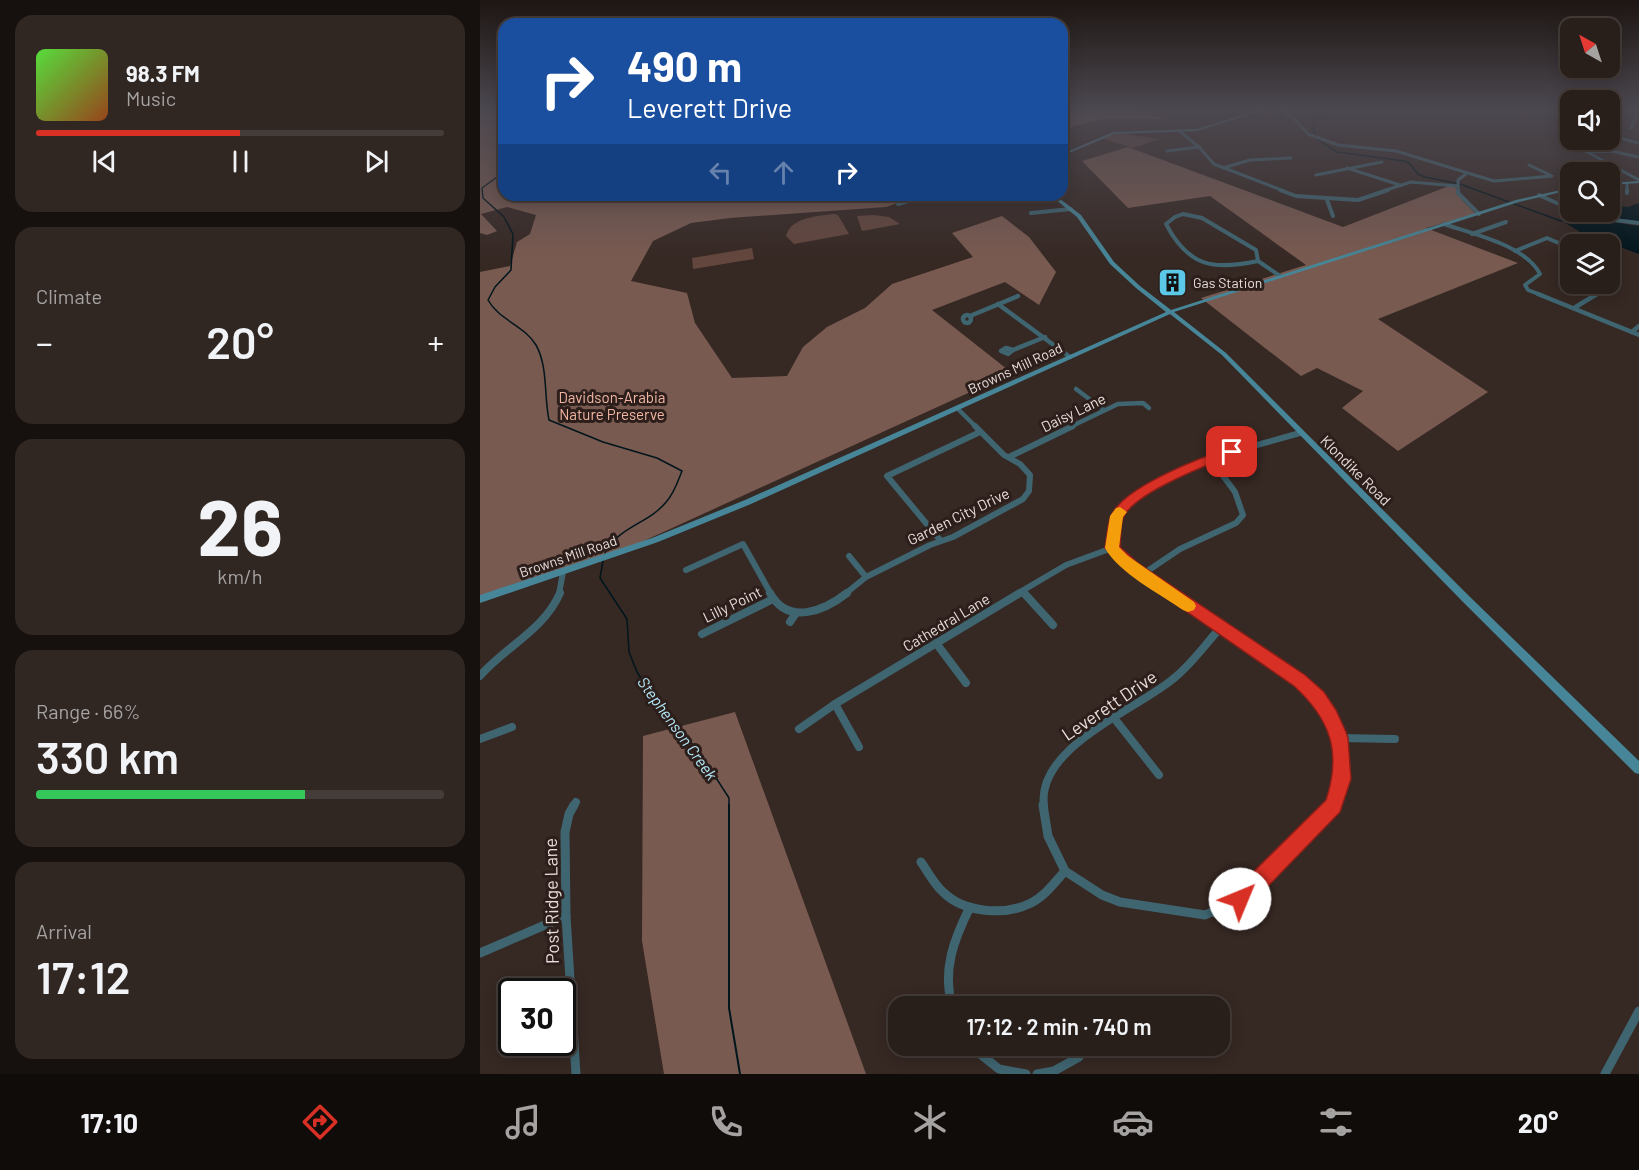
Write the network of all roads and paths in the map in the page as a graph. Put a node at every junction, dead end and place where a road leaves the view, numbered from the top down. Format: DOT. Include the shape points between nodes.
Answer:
graph roads {
  1 [pos="1207,158"];
  2 [pos="1290,158"];
  3 [pos="1418,158"];
  4 [pos="1599,158"];
  5 [pos="1382,162"];
  6 [pos="1529,165"];
  7 [pos="1346,168"];
  8 [pos="1222,169"];
  9 [pos="1466,174"];
  10 [pos="1316,175"];
  11 [pos="1639,181"];
  12 [pos="1620,183"];
  13 [pos="1627,183"];
  14 [pos="1400,185"];
  15 [pos="1457,186"];
  16 [pos="1560,191"];
  17 [pos="1627,193"];
  18 [pos="1539,195"];
  19 [pos="1327,200"];
  20 [pos="908,201"];
  21 [pos="1060,201"];
  22 [pos="897,204"];
  23 [pos="1560,204"];
  24 [pos="1071,209"];
  25 [pos="1031,213"];
  26 [pos="1479,214"];
  27 [pos="1333,216"];
  28 [pos="1620,221"];
  29 [pos="1506,222"];
  30 [pos="1639,223"];
  31 [pos="1444,224"];
  32 [pos="1472,234"];
  33 [pos="1560,244"];
  34 [pos="1515,251"];
  35 [pos="1258,261"];
  36 [pos="1280,276"];
  37 [pos="1597,294"];
  38 [pos="1018,296"];
  39 [pos="998,304"];
  40 [pos="1574,308"];
  41 [pos="1170,312"];
  42 [pos="970,316"];
  43 [pos="1639,326"];
  44 [pos="1632,332"];
  45 [pos="1639,335"];
  46 [pos="1045,338"];
  47 [pos="1013,350"];
  48 [pos="1070,357"];
  49 [pos="1076,389"];
  50 [pos="1149,408"];
  51 [pos="958,409"];
  52 [pos="1104,410"];
  53 [pos="981,432"];
  54 [pos="1300,433"];
  55 [pos="1008,457"];
  56 [pos="1210,458"];
  57 [pos="940,540"];
  58 [pos="1112,548"];
  59 [pos="849,556"];
  60 [pos="686,570"];
  61 [pos="563,572"];
  62 [pos="1143,574"];
  63 [pos="866,577"];
  64 [pos="1023,592"];
  65 [pos="480,599"];
  66 [pos="773,599"];
  67 [pos="796,613"];
  68 [pos="790,622"];
  69 [pos="1053,625"];
  70 [pos="1220,628"];
  71 [pos="702,634"];
  72 [pos="936,643"];
  73 [pos="480,676"];
  74 [pos="966,683"];
  75 [pos="835,704"];
  76 [pos="1114,718"];
  77 [pos="513,727"];
  78 [pos="799,729"];
  79 [pos="1340,738"];
  80 [pos="480,739"];
  81 [pos="1395,739"];
  82 [pos="859,747"];
  83 [pos="1639,768"];
  84 [pos="1159,775"];
  85 [pos="576,802"];
  86 [pos="921,862"];
  87 [pos="1065,871"];
  88 [pos="970,907"];
  89 [pos="566,916"];
  90 [pos="480,953"];
  91 [pos="948,996"];
  92 [pos="1639,1011"];
  93 [pos="981,1056"];
  94 [pos="1079,1057"];
  95 [pos="999,1072"];
  96 [pos="576,1074"];
  97 [pos="1026,1074"];
  98 [pos="1037,1074"];
  99 [pos="1605,1074"];
  1 -- 8 [label="street"];
  2 -- 8 [label="street" via="1244,162"];
  3 -- 9 [label="street"];
  4 -- 11 [label="street"];
  5 -- 7 [label="street"];
  6 -- 9 [label="street" via="1552,176 1505,182"];
  7 -- 10 [label="street"];
  7 -- 14 [label="street"];
  8 -- 19 [label="street" via="1287,194"];
  9 -- 15 [label="street"];
  11 -- 13 [label="main road"];
  12 -- 13 [label="main road"];
  13 -- 17 [label="street"];
  14 -- 15 [label="street" via="1417,182"];
  14 -- 19 [label="street" via="1365,199"];
  15 -- 26 [label="street" via="1458,194"];
  16 -- 18 [label="main road, Browns Mill Road"];
  18 -- 23 [label="street"];
  18 -- 26 [label="main road, Browns Mill Road"];
  19 -- 27 [label="street"];
  20 -- 22 [label="street"];
  21 -- 24 [label="main road, Klondike Road"];
  24 -- 25 [label="street"];
  24 -- 41 [label="main road, Klondike Road" via="1112,263"];
  26 -- 31 [label="main road, Browns Mill Road"];
  28 -- 30 [label="street"];
  29 -- 32 [label="street"];
  31 -- 32 [label="street"];
  31 -- 36 [label="main road, Browns Mill Road"];
  32 -- 34 [label="street"];
  33 -- 34 [label="street" via="1547,238"];
  34 -- 40 [label="street" via="1540,271 1538,278 1525,288"];
  35 -- 35 [label="street" via="1256,250 1208,219 1190,215 1167,222 1172,235 1187,251 1213,267"];
  35 -- 36 [label="street"];
  36 -- 41 [label="main road, Browns Mill Road"];
  37 -- 40 [label="street"];
  38 -- 39 [label="street"];
  39 -- 42 [label="street"];
  39 -- 46 [label="street"];
  40 -- 44 [label="street"];
  41 -- 48 [label="main road, Browns Mill Road"];
  41 -- 54 [label="main road, Klondike Road" via="1224,354"];
  43 -- 44 [label="street"];
  44 -- 45 [label="street"];
  46 -- 47 [label="street"];
  46 -- 48 [label="street"];
  48 -- 51 [label="main road, Browns Mill Road"];
  49 -- 52 [label="street"];
  50 -- 52 [label="street, Daisy Lane" via="1143,403 1129,402"];
  51 -- 53 [label="street, Garden City Drive"];
  51 -- 61 [label="main road, Browns Mill Road" via="655,540"];
  52 -- 55 [label="street, Daisy Lane"];
  53 -- 55 [label="street, Garden City Drive"];
  53 -- 57 [label="street" via="887,476"];
  54 -- 56 [label="street"];
  54 -- 83 [label="main road, Klondike Road"];
  55 -- 57 [label="street, Garden City Drive" via="1030,475 1023,500"];
  56 -- 58 [label="street" via="1132,499 1117,516"];
  56 -- 62 [label="street" via="1231,486 1243,515 1236,523 1180,549"];
  57 -- 63 [label="street, Garden City Drive"];
  58 -- 62 [label="street"];
  58 -- 64 [label="street, Cathedral Lane" via="1073,561"];
  59 -- 63 [label="street"];
  60 -- 66 [label="street" via="743,544"];
  61 -- 65 [label="main road, Browns Mill Road"];
  61 -- 73 [label="street" via="559,599 546,617"];
  62 -- 70 [label="street"];
  63 -- 67 [label="street, Garden City Drive" via="832,605"];
  64 -- 69 [label="street"];
  64 -- 72 [label="street, Cathedral Lane"];
  66 -- 67 [label="street"];
  66 -- 71 [label="street, Lilly Point"];
  67 -- 68 [label="street"];
  70 -- 76 [label="street, Leverett Drive" via="1174,679"];
  70 -- 79 [label="street" via="1285,670 1318,697"];
  72 -- 74 [label="street"];
  72 -- 75 [label="street, Cathedral Lane"];
  75 -- 78 [label="street, Cathedral Lane"];
  75 -- 82 [label="street"];
  76 -- 84 [label="street"];
  76 -- 87 [label="street, Leverett Drive" via="1071,747 1047,779 1043,802 1048,836"];
  77 -- 80 [label="street"];
  79 -- 81 [label="street"];
  79 -- 87 [label="street" via="1342,779 1334,805 1240,899 1222,909 1205,915 1120,902"];
  85 -- 89 [label="street, Post Ridge Lane" via="565,832"];
  86 -- 88 [label="street" via="944,893"];
  87 -- 88 [label="street" via="1029,904 1014,909"];
  88 -- 91 [label="street" via="955,935 948,961"];
  89 -- 90 [label="street"];
  89 -- 96 [label="street, Post Ridge Lane"];
  92 -- 99 [label="street"];
  93 -- 95 [label="street"];
  94 -- 98 [label="street" via="1054,1071"];
  95 -- 97 [label="street"];
}
